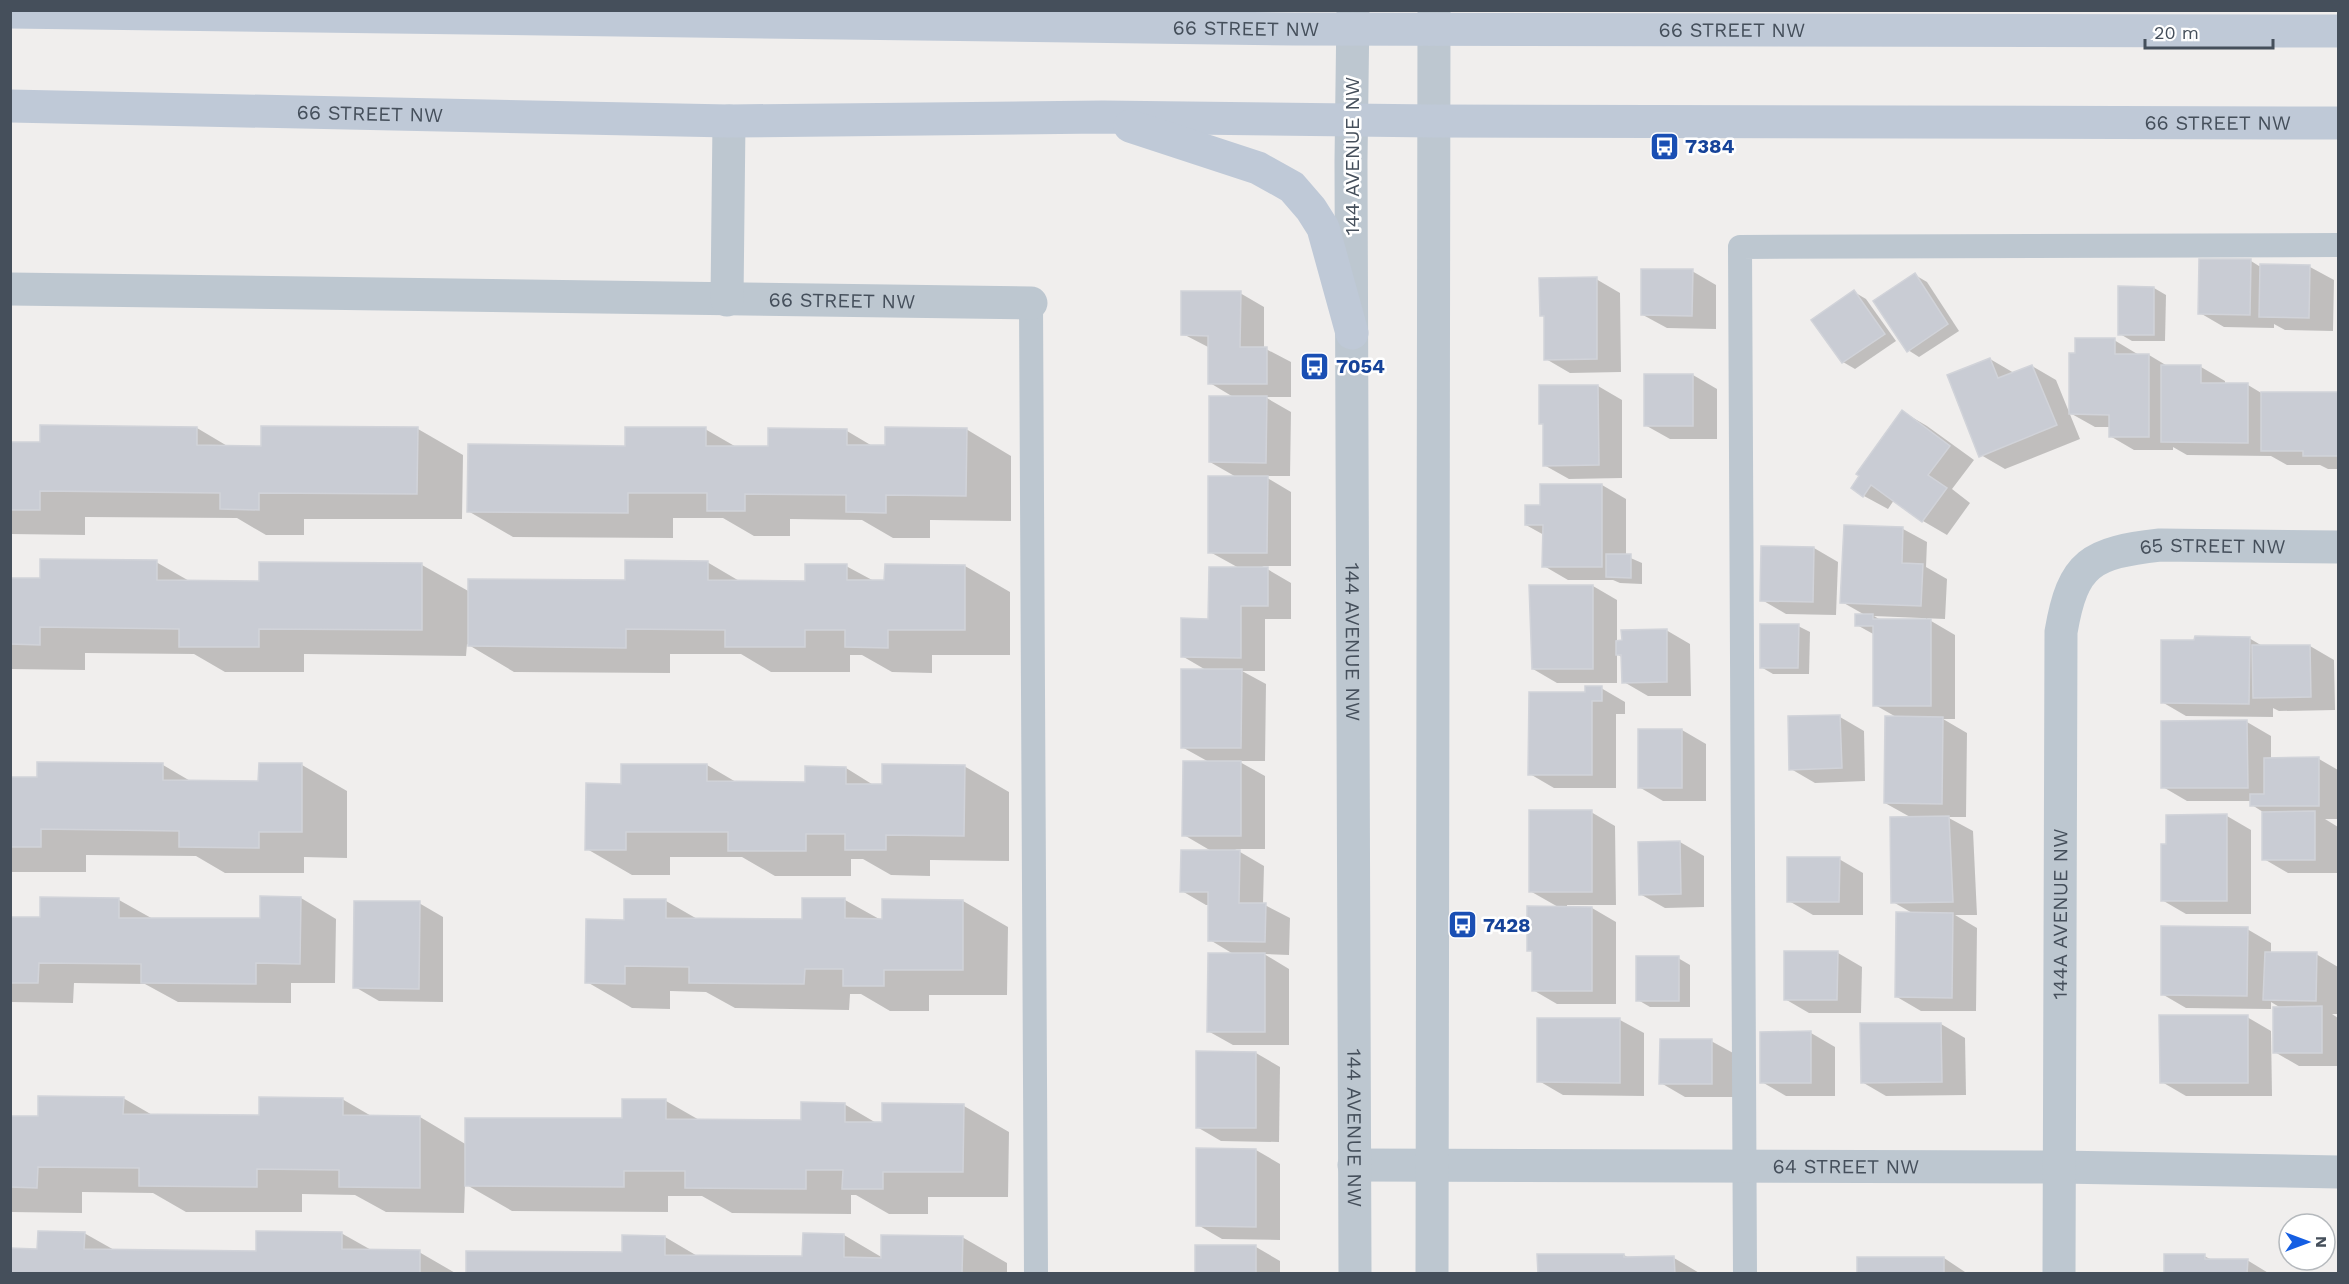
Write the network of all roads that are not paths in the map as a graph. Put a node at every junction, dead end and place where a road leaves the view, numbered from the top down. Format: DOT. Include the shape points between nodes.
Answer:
graph roads {
  1 [pos="1624,10"];
  2 [pos="10,12"];
  3 [pos="1352,20"];
  4 [pos="1434,20"];
  5 [pos="1672,31"];
  6 [pos="2338,32"];
  7 [pos="10,106"];
  8 [pos="1103,117"];
  9 [pos="1352,119"];
  10 [pos="729,121"];
  11 [pos="1434,121"];
  12 [pos="2338,123"];
  13 [pos="2338,245"];
  14 [pos="10,289"];
  15 [pos="727,300"];
  16 [pos="1031,303"];
  17 [pos="1352,333"];
  18 [pos="2338,546"];
  19 [pos="2089,563"];
  20 [pos="1354,1165"];
  21 [pos="1433,1165"];
  22 [pos="1746,1165"];
  23 [pos="2059,1167"];
  24 [pos="2338,1172"];
  25 [pos="1036,1274"];
  26 [pos="1355,1274"];
  27 [pos="1432,1274"];
  28 [pos="1745,1274"];
  29 [pos="2059,1274"];
  1 -- 5 [label="main road"];
  2 -- 3 [label="main road, 66 STREET NW"];
  3 -- 4 [label="main road, 66 STREET NW"];
  3 -- 9 [label="street, 144 AVENUE NW"];
  4 -- 5 [label="main road, 66 STREET NW"];
  4 -- 11 [label="street"];
  5 -- 6 [label="main road, 66 STREET NW"];
  7 -- 10 [label="main road, 66 STREET NW"];
  8 -- 9 [label="main road, 66 STREET NW"];
  8 -- 10 [label="main road, 66 STREET NW"];
  8 -- 17 [label="main road" via="1258,168 1292,187 1323,228"];
  9 -- 11 [label="main road, 66 STREET NW"];
  9 -- 17 [label="street, 144 AVENUE NW"];
  10 -- 15 [label="street"];
  11 -- 12 [label="main road, 66 STREET NW"];
  11 -- 21 [label="street"];
  13 -- 22 [label="lane" via="1740,247"];
  14 -- 15 [label="street, 66 STREET NW"];
  15 -- 16 [label="street, 66 STREET NW"];
  16 -- 25 [label="lane"];
  17 -- 20 [label="street, 144 AVENUE NW"];
  18 -- 19 [label="street, 65 STREET NW" via="2160,545 2109,554"];
  19 -- 23 [label="street, 144A AVENUE NW" via="2075,580 2061,632"];
  20 -- 21 [label="street, 64 STREET NW"];
  20 -- 26 [label="street, 144 AVENUE NW"];
  21 -- 22 [label="street, 64 STREET NW"];
  21 -- 27 [label="street"];
  22 -- 23 [label="street, 64 STREET NW"];
  22 -- 28 [label="lane"];
  23 -- 24 [label="street, 64 STREET NW"];
  23 -- 29 [label="street, 144A AVENUE NW"];
}
